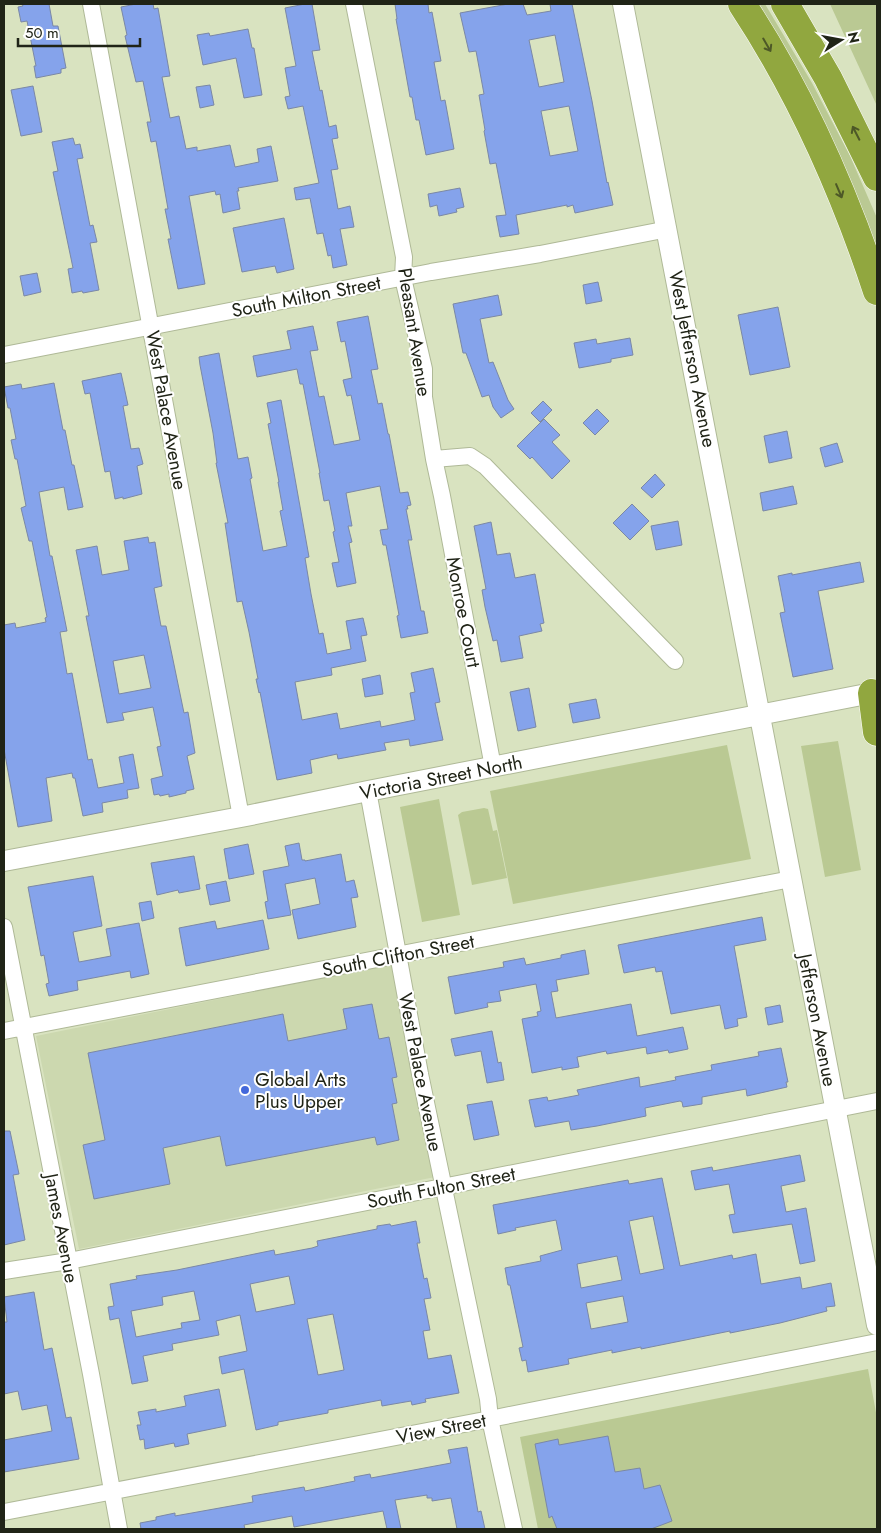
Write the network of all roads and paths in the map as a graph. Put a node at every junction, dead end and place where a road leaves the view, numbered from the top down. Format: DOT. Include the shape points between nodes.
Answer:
graph roads {
  1 [pos="91,4"];
  2 [pos="354,4"];
  3 [pos="623,4"];
  4 [pos="742,4"];
  5 [pos="785,4"];
  6 [pos="797,4"];
  7 [pos="828,78"];
  8 [pos="877,176"];
  9 [pos="668,229"];
  10 [pos="403,278"];
  11 [pos="877,292"];
  12 [pos="151,326"];
  13 [pos="4,355"];
  14 [pos="434,459"];
  15 [pos="675,661"];
  16 [pos="874,692"];
  17 [pos="762,715"];
  18 [pos="877,732"];
  19 [pos="494,766"];
  20 [pos="368,791"];
  21 [pos="241,817"];
  22 [pos="4,861"];
  23 [pos="791,880"];
  24 [pos="4,927"];
  25 [pos="399,955"];
  26 [pos="24,1027"];
  27 [pos="4,1031"];
  28 [pos="877,1101"];
  29 [pos="835,1110"];
  30 [pos="444,1186"];
  31 [pos="69,1261"];
  32 [pos="4,1271"];
  33 [pos="877,1326"];
  34 [pos="877,1342"];
  35 [pos="490,1419"];
  36 [pos="112,1491"];
  37 [pos="4,1512"];
  38 [pos="119,1529"];
  39 [pos="514,1529"];
  1 -- 12 [label="street, West Palace Avenue"];
  2 -- 10 [label="street, Pleasant Avenue" via="404,257"];
  3 -- 9 [label="street, West Jefferson Avenue"];
  4 -- 11 [label="highway, one-way" via="812,130 850,217"];
  5 -- 7 [label="highway"];
  6 -- 7 [label="highway"];
  8 -- 7 [label="highway, one-way"];
  9 -- 10 [label="street, South Milton Street"];
  9 -- 17 [label="street, West Jefferson Avenue"];
  10 -- 12 [label="street, South Milton Street"];
  10 -- 14 [label="street, Pleasant Avenue" via="424,369 424,397"];
  12 -- 13 [label="street, South Milton Street"];
  12 -- 21 [label="street, West Palace Avenue"];
  14 -- 15 [label="street" via="470,456 485,466"];
  14 -- 19 [label="street, Monroe Court"];
  16 -- 17 [label="street, Victoria Street North"];
  16 -- 18 [label="highway"];
  17 -- 19 [label="street, Victoria Street North"];
  17 -- 23 [label="street, Jefferson Avenue"];
  19 -- 20 [label="street, Victoria Street North"];
  20 -- 21 [label="street, Victoria Street North"];
  20 -- 25 [label="street, West Palace Avenue"];
  21 -- 22 [label="street, Victoria Street North"];
  23 -- 25 [label="street, South Clifton Street"];
  23 -- 29 [label="street, Jefferson Avenue"];
  24 -- 26 [label="street, James Avenue"];
  25 -- 26 [label="street, South Clifton Street"];
  25 -- 30 [label="street, West Palace Avenue"];
  26 -- 27 [label="street, South Clifton Street"];
  26 -- 31 [label="street, James Avenue"];
  28 -- 29 [label="street, South Fulton Street"];
  29 -- 30 [label="street, South Fulton Street"];
  29 -- 33 [label="street, Jefferson Avenue"];
  30 -- 31 [label="street, South Fulton Street"];
  30 -- 35 [label="street, West Palace Avenue"];
  31 -- 32 [label="street, South Fulton Street"];
  31 -- 36 [label="street, James Avenue"];
  34 -- 35 [label="street, View Street"];
  35 -- 36 [label="street, View Street"];
  35 -- 39 [label="street, West Palace Avenue"];
  36 -- 37 [label="street, View Street"];
  36 -- 38 [label="street, James Avenue"];
}
